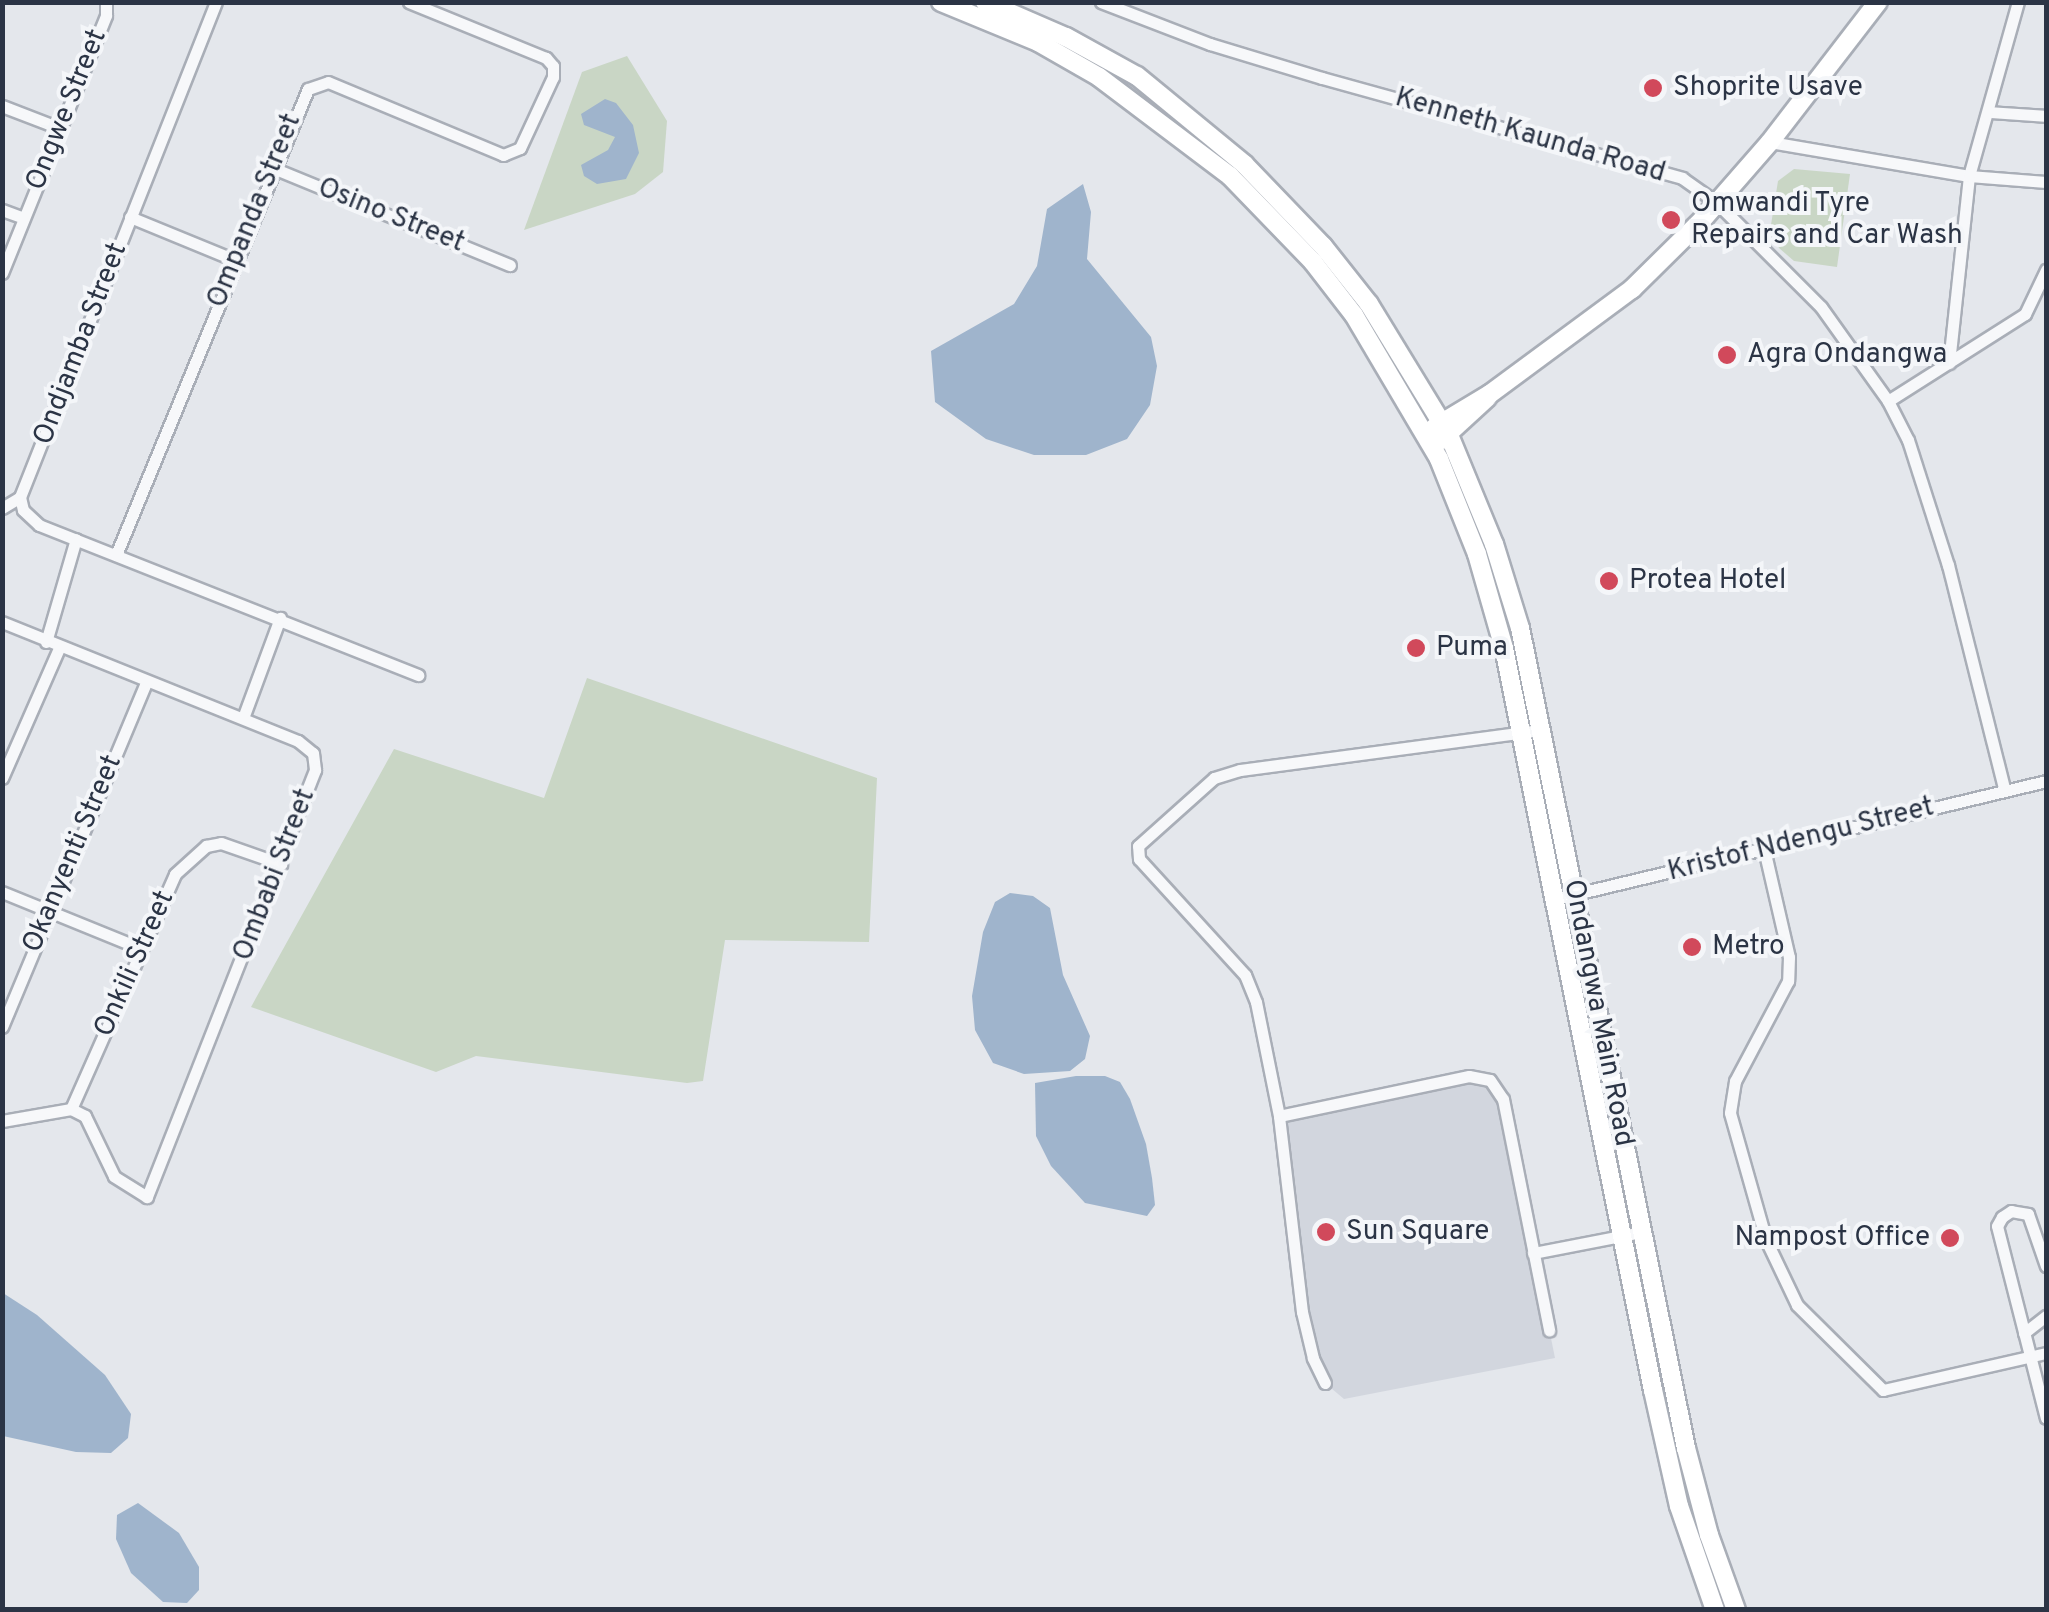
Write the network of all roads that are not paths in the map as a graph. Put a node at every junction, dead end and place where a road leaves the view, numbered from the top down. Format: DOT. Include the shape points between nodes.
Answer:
graph roads {
  1 [pos="106,2"];
  2 [pos="216,2"];
  3 [pos="409,2"];
  4 [pos="941,2"];
  5 [pos="985,2"];
  6 [pos="1102,2"];
  7 [pos="1878,2"];
  8 [pos="2018,2"];
  9 [pos="2,106"];
  10 [pos="1989,112"];
  11 [pos="2046,116"];
  12 [pos="59,128"];
  13 [pos="1770,142"];
  14 [pos="273,168"];
  15 [pos="1969,176"];
  16 [pos="2046,182"];
  17 [pos="1716,202"];
  18 [pos="2,210"];
  19 [pos="130,217"];
  20 [pos="24,218"];
  21 [pos="235,260"];
  22 [pos="510,265"];
  23 [pos="2046,270"];
  24 [pos="2,273"];
  25 [pos="1949,364"];
  26 [pos="1888,400"];
  27 [pos="1437,434"];
  28 [pos="20,497"];
  29 [pos="2,508"];
  30 [pos="76,540"];
  31 [pos="116,555"];
  32 [pos="280,618"];
  33 [pos="2,622"];
  34 [pos="46,642"];
  35 [pos="59,648"];
  36 [pos="418,675"];
  37 [pos="146,682"];
  38 [pos="243,718"];
  39 [pos="1531,732"];
  40 [pos="3,777"];
  41 [pos="2046,781"];
  42 [pos="2004,788"];
  43 [pos="1764,849"];
  44 [pos="281,864"];
  45 [pos="2,892"];
  46 [pos="1575,894"];
  47 [pos="1555,899"];
  48 [pos="48,910"];
  49 [pos="140,948"];
  50 [pos="2,1027"];
  51 [pos="71,1109"];
  52 [pos="1279,1116"];
  53 [pos="2,1121"];
  54 [pos="1642,1232"];
  55 [pos="1621,1236"];
  56 [pos="1533,1254"];
  57 [pos="2046,1266"];
  58 [pos="2046,1316"];
  59 [pos="1549,1330"];
  60 [pos="2024,1333"];
  61 [pos="2046,1352"];
  62 [pos="2029,1356"];
  63 [pos="1325,1382"];
  64 [pos="2046,1418"];
  65 [pos="1715,1610"];
  66 [pos="1736,1610"];
  1 -- 12 [label="street, Ongwe Street"];
  2 -- 19 [label="street, Ondjamba Street"];
  3 -- 14 [label="street, Ompanda Street" via="553,66 520,148 502,154 328,82 302,98"];
  4 -- 27 [label="main road" via="1038,42 1099,77 1230,176 1313,262"];
  5 -- 27 [label="main road" via="1136,76 1244,164 1369,304"];
  6 -- 17 [label="street, Kenneth Kaunda Road" via="1303,73 1682,178"];
  7 -- 13 [label="main road"];
  8 -- 10 [label="street"];
  9 -- 12 [label="street"];
  10 -- 11 [label="street"];
  10 -- 15 [label="street"];
  12 -- 20 [label="street, Ongwe Street"];
  13 -- 15 [label="street"];
  13 -- 17 [label="main road"];
  14 -- 21 [label="street, Ompanda Street"];
  14 -- 22 [label="street, Osino Street"];
  15 -- 16 [label="street"];
  15 -- 25 [label="street"];
  17 -- 26 [label="street, Kenneth Kaunda Road" via="1820,308"];
  17 -- 27 [label="main road" via="1632,289"];
  18 -- 20 [label="street"];
  19 -- 21 [label="street"];
  19 -- 28 [label="street, Ondjamba Street"];
  20 -- 24 [label="street, Ongwe Street"];
  21 -- 31 [label="street, Ompanda Street"];
  23 -- 25 [label="street" via="2025,314"];
  25 -- 26 [label="street"];
  26 -- 42 [label="street, Kenneth Kaunda Road" via="1926,489"];
  27 -- 39 [label="main road, Ondangwa Main Road"];
  28 -- 29 [label="street"];
  28 -- 30 [label="street" via="39,525"];
  30 -- 31 [label="street"];
  30 -- 34 [label="street"];
  31 -- 32 [label="street"];
  32 -- 36 [label="street"];
  32 -- 38 [label="street"];
  33 -- 34 [label="street, Ombabi Street"];
  34 -- 35 [label="street, Ombabi Street"];
  35 -- 37 [label="street, Ombabi Street"];
  35 -- 40 [label="street"];
  37 -- 38 [label="street, Ombabi Street"];
  37 -- 48 [label="street, Okanyenti Street"];
  38 -- 44 [label="street, Ombabi Street" via="313,753 309,794"];
  39 -- 46 [label="main road, Ondangwa Main Road"];
  39 -- 47 [label="main road, Ondangwa Main Road"];
  39 -- 52 [label="street" via="1240,770 1214,778 1138,846 1140,860 1245,975"];
  41 -- 42 [label="street, Kristof Ndengu Street"];
  42 -- 43 [label="street, Kristof Ndengu Street"];
  43 -- 46 [label="street, Kristof Ndengu Street"];
  43 -- 62 [label="street" via="1790,957 1788,981 1735,1081 1730,1113 1766,1240 1797,1305 1883,1390"];
  44 -- 49 [label="street, Onkili Street" via="232,846 206,846 176,874"];
  44 -- 51 [label="street, Ombabi Street" via="147,1197 114,1176 85,1116"];
  45 -- 48 [label="street"];
  46 -- 47 [label="street, Kristof Ndengu Street"];
  46 -- 54 [label="main road, Ondangwa Main Road"];
  47 -- 55 [label="main road, Ondangwa Main Road"];
  48 -- 49 [label="street"];
  48 -- 50 [label="street, Okanyenti Street"];
  49 -- 51 [label="street, Onkili Street"];
  51 -- 53 [label="street"];
  52 -- 56 [label="street" via="1469,1076 1490,1080 1503,1098"];
  52 -- 63 [label="street" via="1302,1312"];
  54 -- 55 [label="street"];
  54 -- 66 [label="main road, Ondangwa Main Road" via="1697,1496"];
  55 -- 56 [label="street"];
  55 -- 65 [label="main road, Ondangwa Main Road" via="1680,1506"];
  56 -- 59 [label="street"];
  57 -- 60 [label="street" via="2028,1214 2002,1217 1998,1226"];
  58 -- 60 [label="street"];
  60 -- 62 [label="street"];
  61 -- 62 [label="street"];
  62 -- 64 [label="street"];
}
